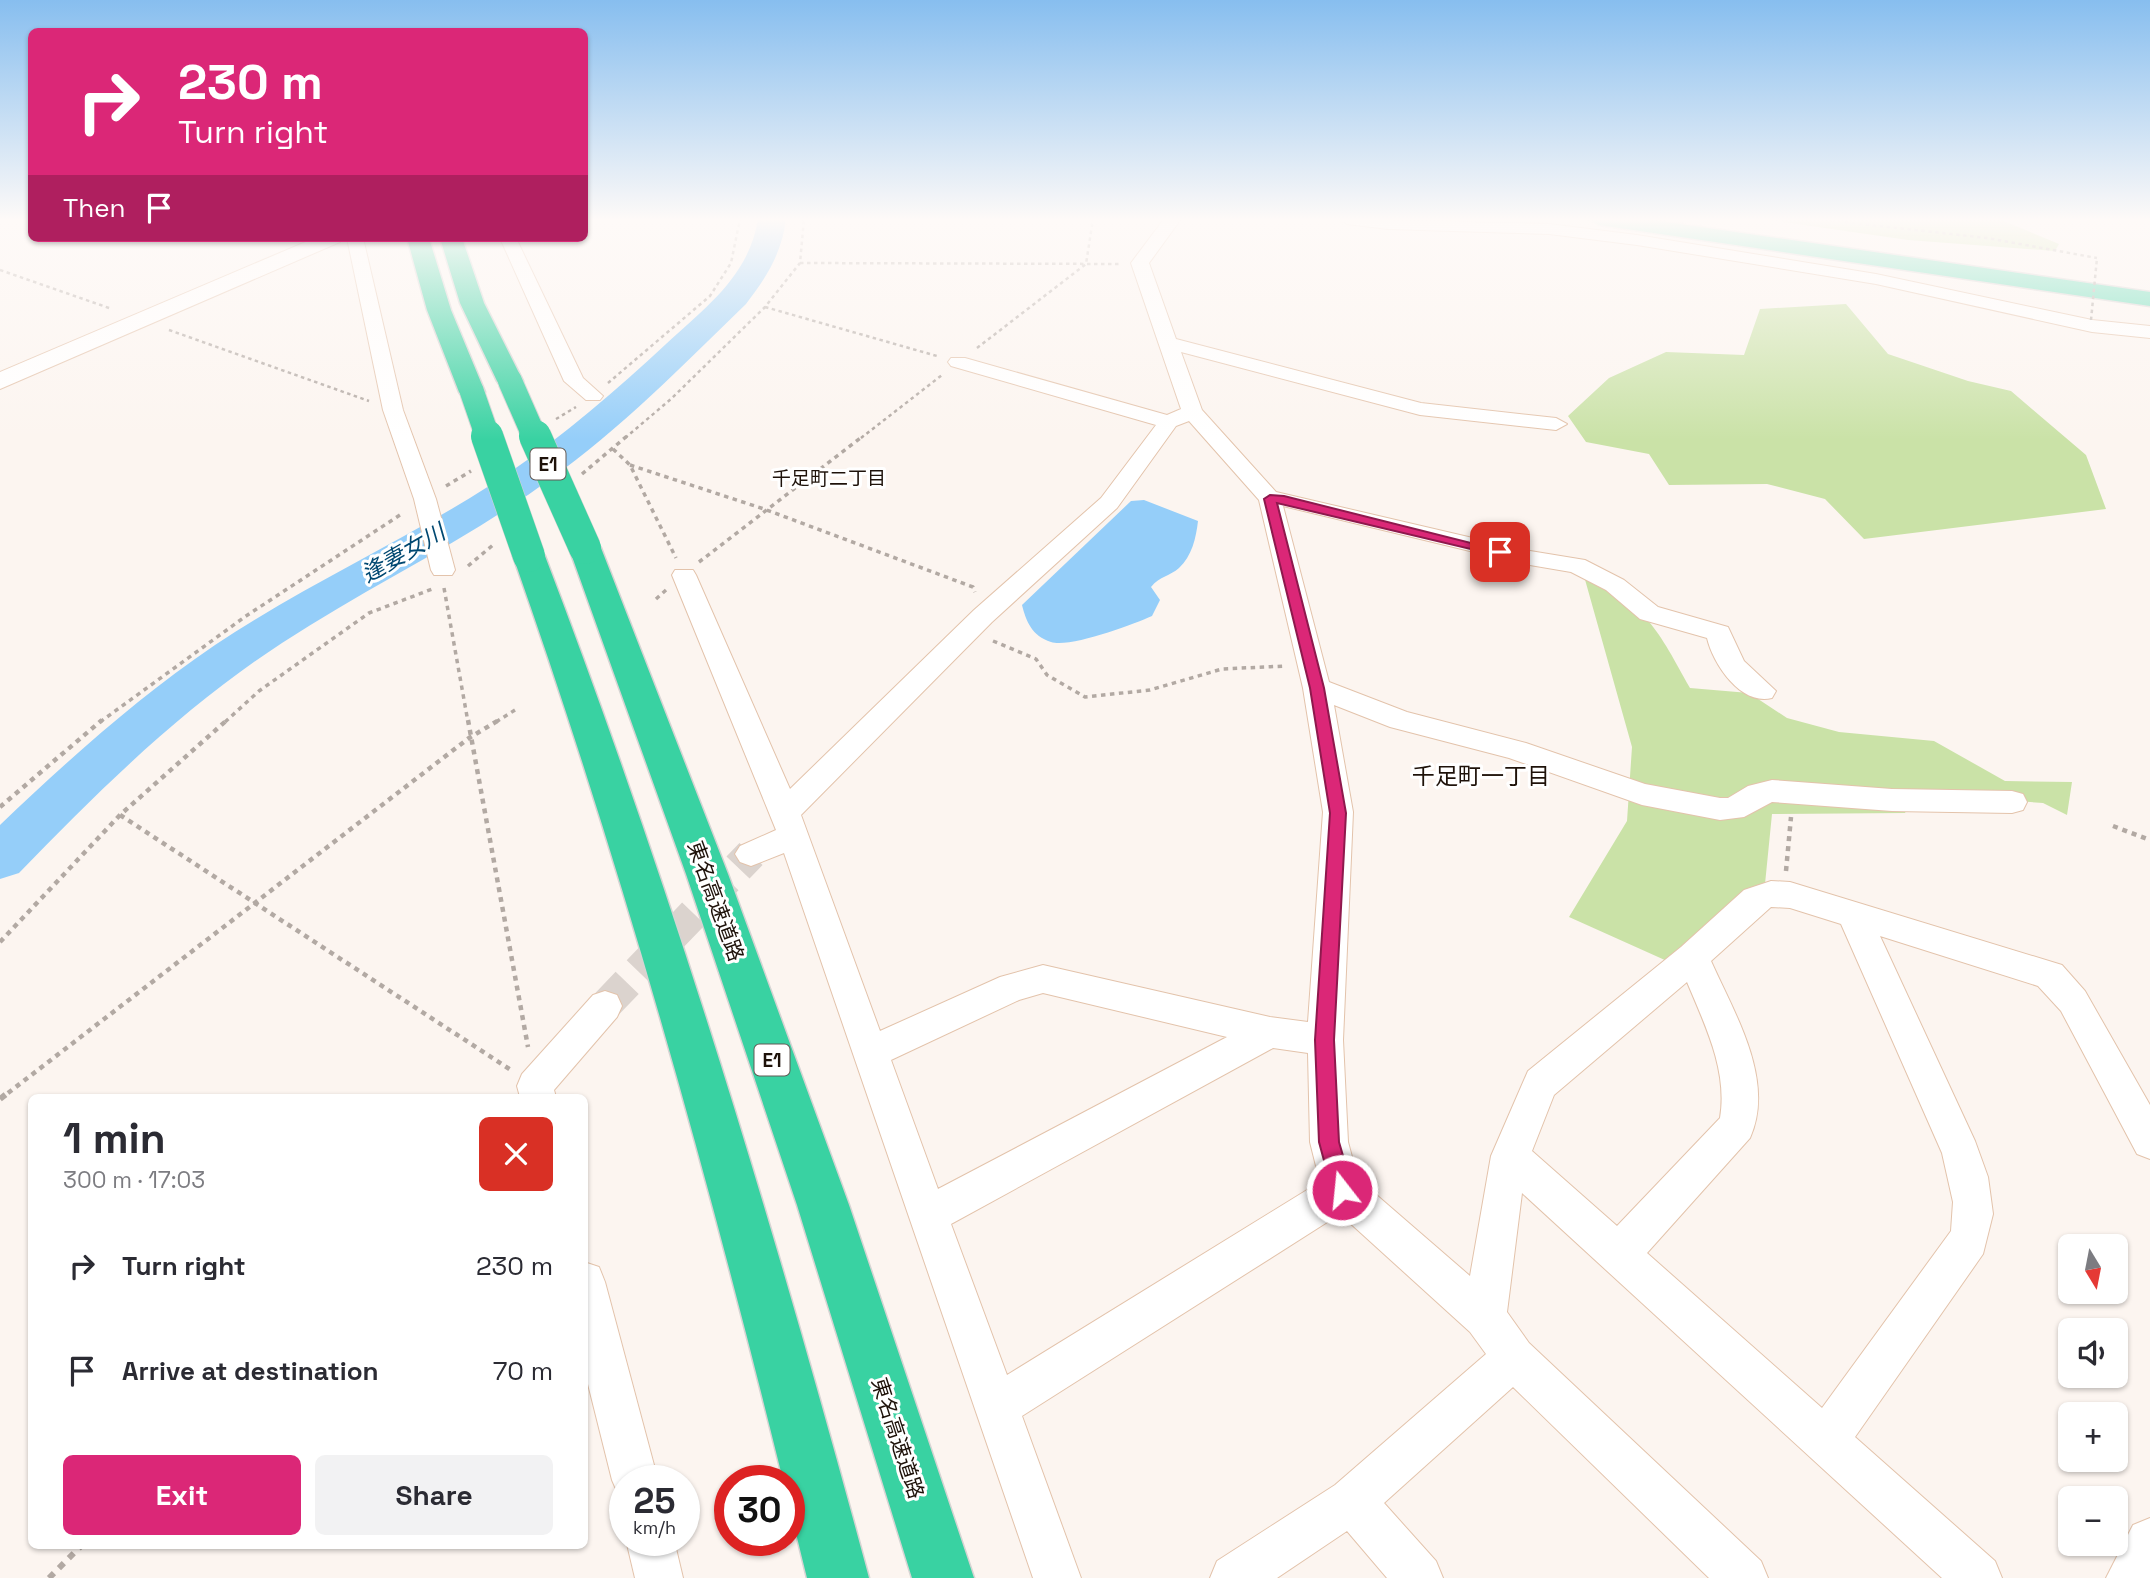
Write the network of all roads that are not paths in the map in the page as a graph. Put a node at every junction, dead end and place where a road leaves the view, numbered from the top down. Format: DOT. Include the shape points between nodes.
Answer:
graph roads {
  1 [pos="205,293"];
  2 [pos="367,293"];
  3 [pos="434,293"];
  4 [pos="469,293"];
  5 [pos="533,293"];
  6 [pos="1151,293"];
  7 [pos="1936,293"];
  8 [pos="2055,293"];
  9 [pos="2107,293"];
  10 [pos="2150,299"];
  11 [pos="2150,307"];
  12 [pos="2150,332"];
  13 [pos="1169,343"];
  14 [pos="958,362"];
  15 [pos="0,381"];
  16 [pos="593,396"];
  17 [pos="1192,412"];
  18 [pos="1169,422"];
  19 [pos="1556,424"];
  20 [pos="1270,499"];
  21 [pos="684,575"];
  22 [pos="443,578"];
  23 [pos="1314,677"];
  24 [pos="1762,691"];
  25 [pos="2012,802"];
  26 [pos="788,824"];
  27 [pos="751,854"];
  28 [pos="1853,913"];
  29 [pos="1693,957"];
  30 [pos="605,1006"];
  31 [pos="1270,1032"];
  32 [pos="1325,1040"];
  33 [pos="871,1052"];
  34 [pos="537,1092"];
  35 [pos="2150,1141"];
  36 [pos="1510,1156"];
  37 [pos="1342,1190"];
  38 [pos="929,1215"];
  39 [pos="1618,1255"];
  40 [pos="588,1298"];
  41 [pos="1485,1317"];
  42 [pos="1514,1358"];
  43 [pos="996,1407"];
  44 [pos="1827,1439"];
  45 [pos="631,1465"];
  46 [pos="1352,1501"];
  47 [pos="2150,1542"];
  48 [pos="654,1556"];
  49 [pos="659,1578"];
  50 [pos="838,1578"];
  51 [pos="943,1578"];
  52 [pos="1057,1578"];
  53 [pos="1234,1578"];
  54 [pos="1419,1578"];
  55 [pos="1744,1578"];
  56 [pos="1978,1578"];
  57 [pos="2130,1578"];
  1 -- 15 [label="street"];
  2 -- 22 [label="street" via="393,410 425,499"];
  3 -- 50 [label="highway, E1, bridge" via="620,811 688,1027 797,1414"];
  4 -- 51 [label="highway, 東名高速道路 / E1, bridge" via="584,548 707,874 819,1192"];
  5 -- 16 [label="street" via="574,381"];
  6 -- 13 [label="street"];
  7 -- 12 [label="street" via="2092,326"];
  8 -- 11 [label="highway"];
  9 -- 10 [label="highway"];
  13 -- 17 [label="street"];
  13 -- 19 [label="street" via="1420,409"];
  14 -- 18 [label="street"];
  17 -- 18 [label="street"];
  17 -- 20 [label="street"];
  18 -- 26 [label="street" via="1109,503 976,623"];
  20 -- 23 [label="street"];
  20 -- 24 [label="street" via="1595,572 1649,613 1719,633 1731,664"];
  21 -- 26 [label="street"];
  23 -- 25 [label="street" via="1400,720 1516,750 1642,794 1720,809 1733,809 1759,794 1794,792 1892,800"];
  23 -- 32 [label="street" via="1338,813"];
  26 -- 27 [label="street"];
  26 -- 33 [label="street"];
  28 -- 29 [label="street" via="1784,894 1755,899"];
  28 -- 35 [label="street" via="2059,981"];
  28 -- 44 [label="street" via="1956,1140 1968,1171 1975,1221 1969,1240"];
  29 -- 36 [label="street" via="1541,1083 1527,1106"];
  29 -- 39 [label="street" via="1740,1077 1737,1126"];
  30 -- 34 [label="street"];
  31 -- 32 [label="street"];
  31 -- 33 [label="street" via="1043,979 1012,987"];
  31 -- 38 [label="street"];
  32 -- 37 [label="street" via="1329,1142"];
  33 -- 38 [label="street"];
  36 -- 39 [label="street"];
  36 -- 41 [label="street"];
  37 -- 41 [label="street"];
  37 -- 43 [label="street"];
  38 -- 43 [label="street"];
  39 -- 44 [label="street"];
  40 -- 45 [label="street"];
  41 -- 42 [label="street"];
  42 -- 46 [label="street"];
  42 -- 55 [label="street"];
  43 -- 52 [label="street"];
  44 -- 56 [label="street"];
  46 -- 53 [label="street"];
  46 -- 54 [label="street"];
  47 -- 57 [label="street"];
  48 -- 49 [label="street"];
}
